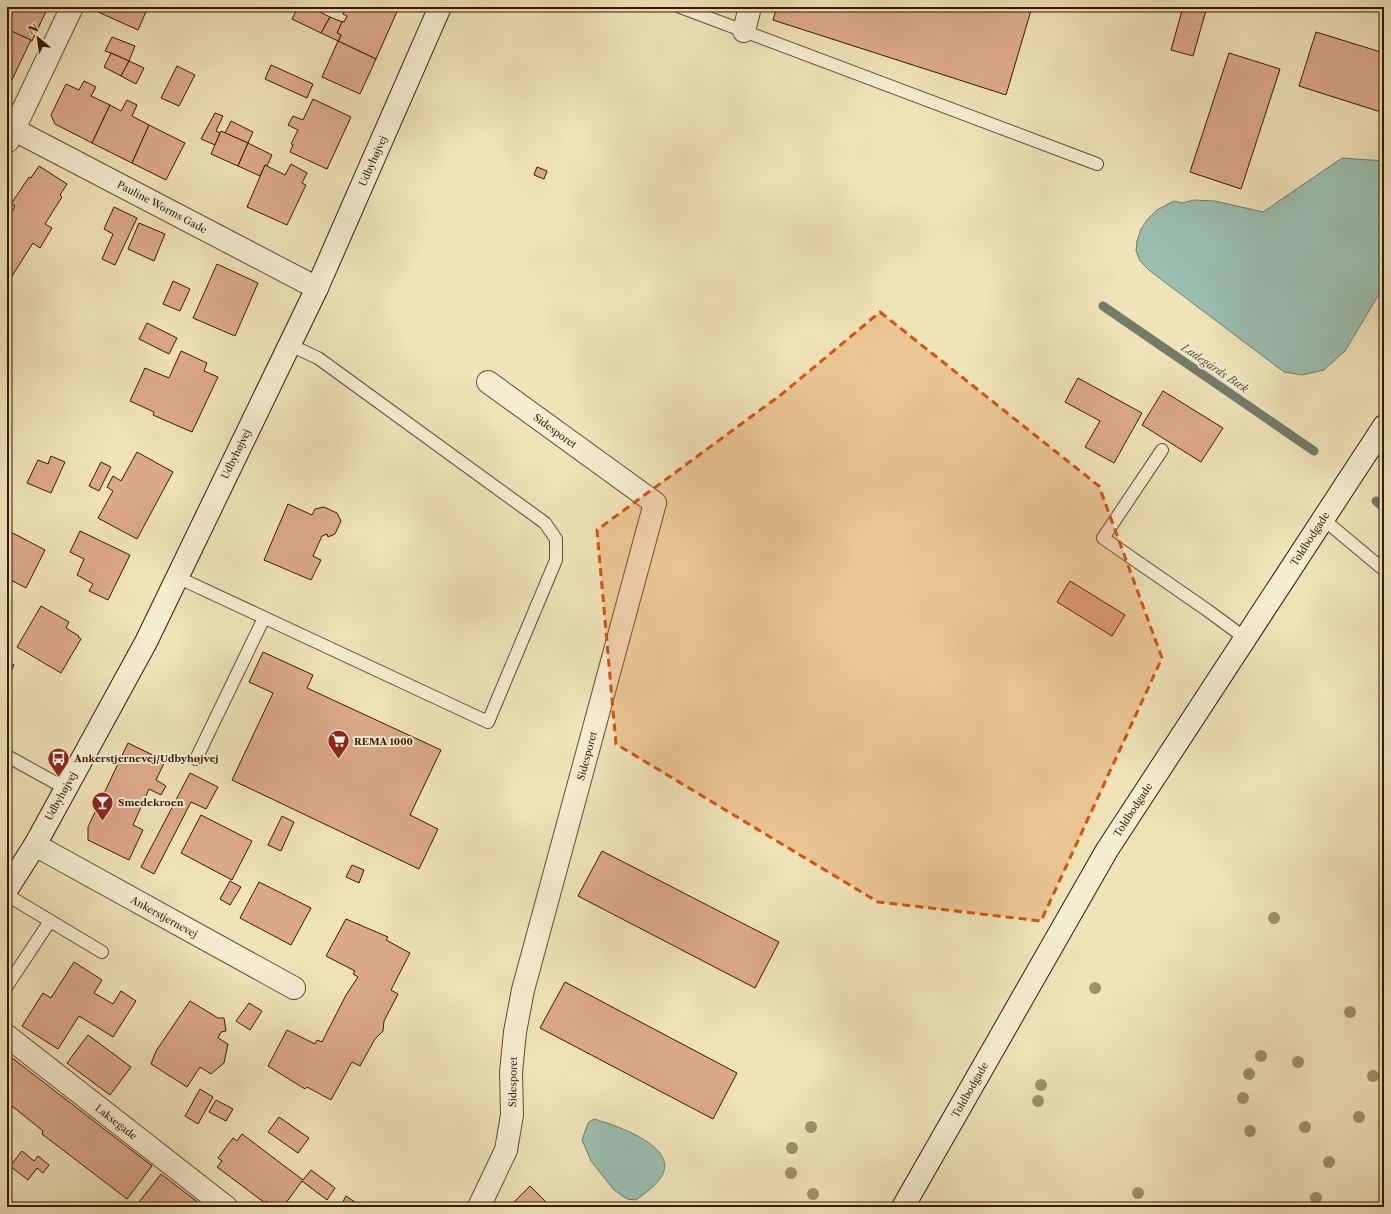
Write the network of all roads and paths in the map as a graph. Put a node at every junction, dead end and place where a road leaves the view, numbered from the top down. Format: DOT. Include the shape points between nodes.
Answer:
graph roads {
  1 [pos="72,7"];
  2 [pos="440,7"];
  3 [pos="680,7"];
  4 [pos="750,7"];
  5 [pos="744,31"];
  6 [pos="9,132"];
  7 [pos="1097,164"];
  8 [pos="317,288"];
  9 [pos="290,345"];
  10 [pos="488,382"];
  11 [pos="1384,426"];
  12 [pos="1162,450"];
  13 [pos="1323,519"];
  14 [pos="1384,570"];
  15 [pos="177,577"];
  16 [pos="264,618"];
  17 [pos="1245,638"];
  18 [pos="7,756"];
  19 [pos="196,759"];
  20 [pos="65,788"];
  21 [pos="35,845"];
  22 [pos="7,889"];
  23 [pos="7,895"];
  24 [pos="50,921"];
  25 [pos="102,952"];
  26 [pos="7,986"];
  27 [pos="294,988"];
  28 [pos="7,1036"];
  29 [pos="226,1207"];
  30 [pos="479,1207"];
  31 [pos="903,1207"];
  1 -- 6 [label="street"];
  2 -- 8 [label="street, Udbyhøjvej"];
  3 -- 5 [label="lane"];
  4 -- 5 [label="street"];
  5 -- 7 [label="lane"];
  6 -- 8 [label="street, Pauline Worms Gade"];
  8 -- 9 [label="street, Udbyhøjvej"];
  9 -- 15 [label="street, Udbyhøjvej"];
  9 -- 16 [label="lane" via="318,358 546,523 556,539 556,560 488,722"];
  10 -- 30 [label="street, Sidesporet" via="655,503 523,990 510,1072 512,1115 506,1150"];
  11 -- 13 [label="street, Toldbodgade"];
  12 -- 17 [label="lane" via="1103,538"];
  13 -- 14 [label="lane"];
  13 -- 17 [label="street, Toldbodgade"];
  15 -- 16 [label="lane"];
  15 -- 20 [label="street, Udbyhøjvej" via="146,642"];
  16 -- 19 [label="lane"];
  17 -- 31 [label="street, Toldbodgade" via="1107,850"];
  18 -- 20 [label="lane"];
  20 -- 21 [label="street, Udbyhøjvej"];
  21 -- 22 [label="street, Udbyhøjvej"];
  21 -- 27 [label="street, Ankerstjernevej"];
  23 -- 24 [label="lane"];
  24 -- 25 [label="lane"];
  24 -- 26 [label="lane"];
  28 -- 29 [label="street, Laksegade"];
}
